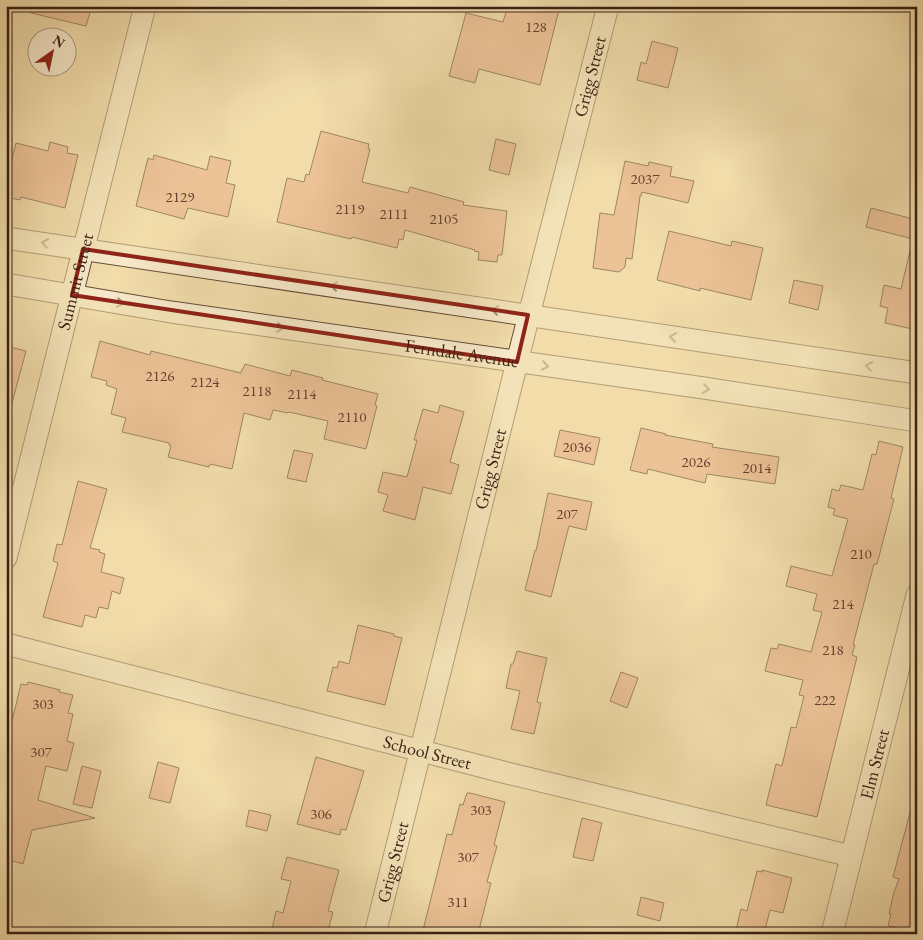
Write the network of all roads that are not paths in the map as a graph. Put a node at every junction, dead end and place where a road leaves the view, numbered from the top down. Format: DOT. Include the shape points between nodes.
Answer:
graph roads {
  1 [pos="146,6"];
  2 [pos="608,6"];
  3 [pos="6,238"];
  4 [pos="84,249"];
  5 [pos="6,284"];
  6 [pos="72,295"];
  7 [pos="528,315"];
  8 [pos="516,362"];
  9 [pos="917,373"];
  10 [pos="917,421"];
  11 [pos="6,558"];
  12 [pos="917,595"];
  13 [pos="6,644"];
  14 [pos="421,750"];
  15 [pos="851,856"];
  16 [pos="375,934"];
  17 [pos="832,934"];
  1 -- 4 [label="street, Summit Street"];
  2 -- 7 [label="street, Grigg Street"];
  4 -- 3 [label="street, one-way"];
  4 -- 6 [label="street, Summit Street"];
  7 -- 4 [label="street, one-way"];
  5 -- 6 [label="street, Ferndale Avenue"];
  6 -- 8 [label="street, Ferndale Avenue, one-way"];
  6 -- 11 [label="street, Summit Street"];
  7 -- 8 [label="street, Grigg Street"];
  9 -- 7 [label="street, one-way"];
  8 -- 10 [label="street, Ferndale Avenue, one-way"];
  8 -- 14 [label="street, Grigg Street"];
  12 -- 15 [label="street, Elm Street"];
  13 -- 14 [label="street, School Street"];
  14 -- 15 [label="street, School Street"];
  14 -- 16 [label="street, Grigg Street"];
  15 -- 17 [label="street, Elm Street"];
}
